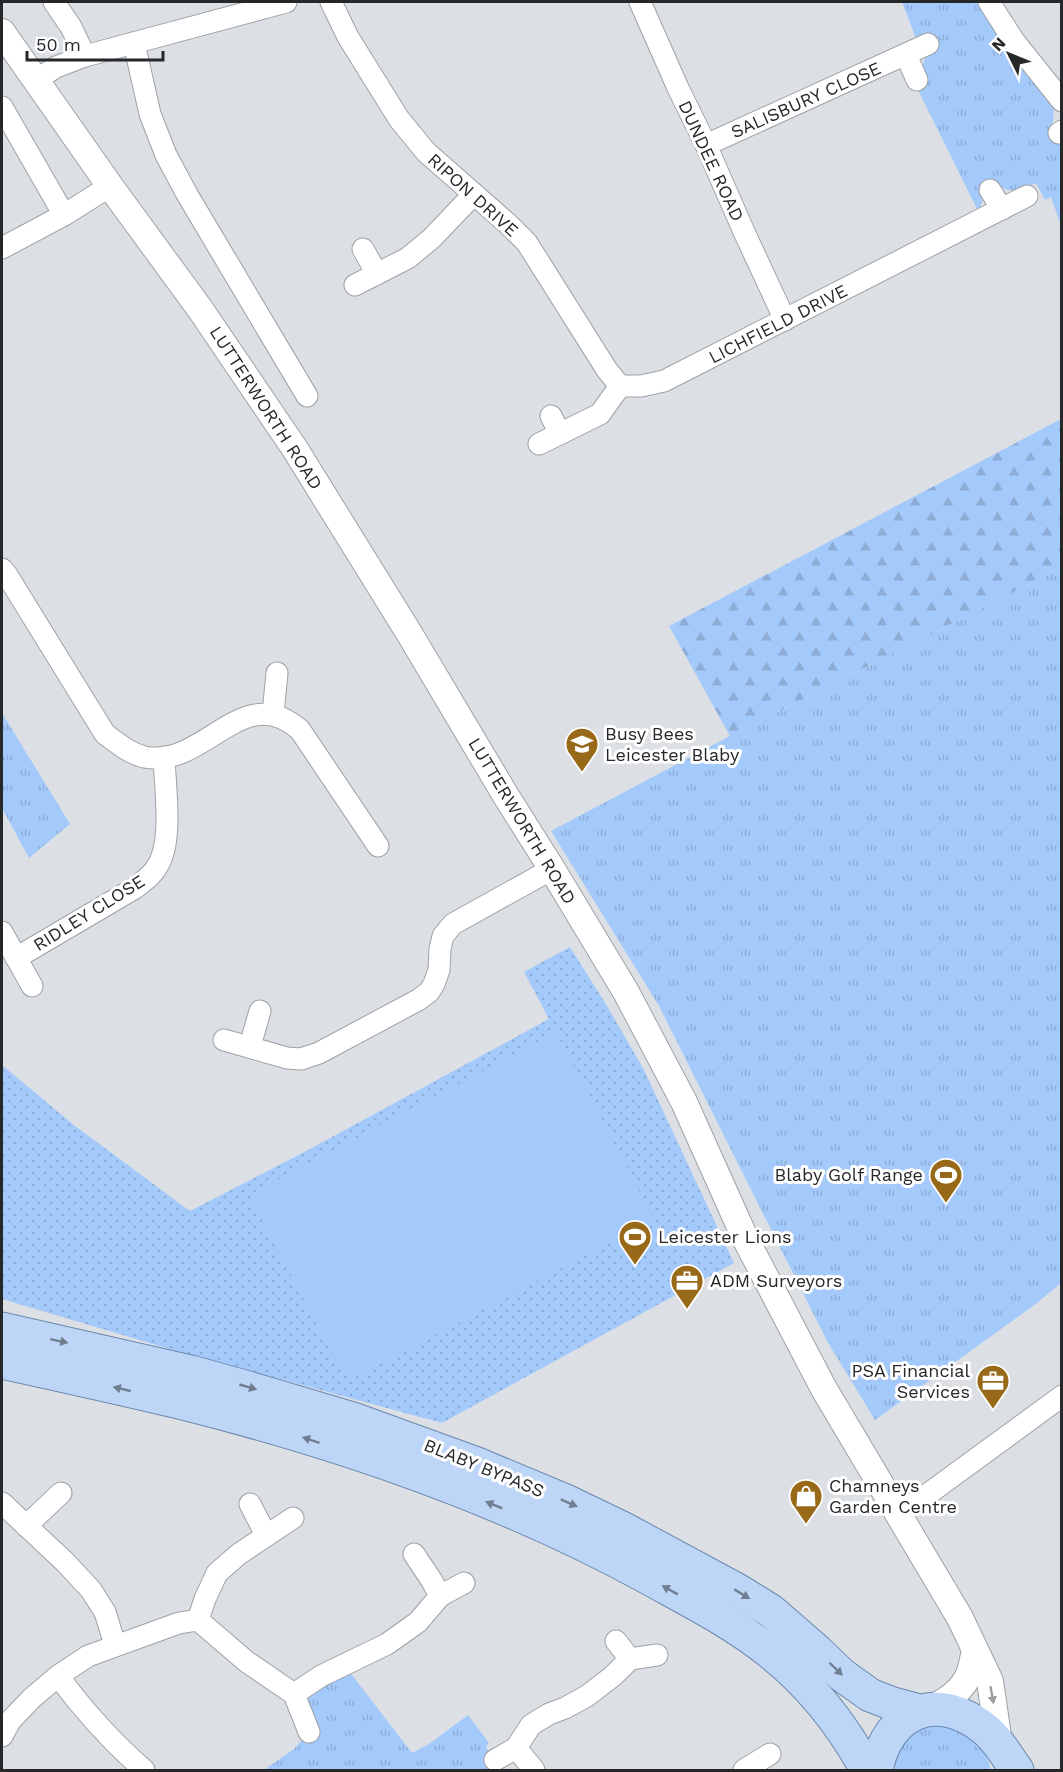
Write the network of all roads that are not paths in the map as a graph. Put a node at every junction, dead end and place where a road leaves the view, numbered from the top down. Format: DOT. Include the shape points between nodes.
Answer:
graph roads {
  1 [pos="54,2"];
  2 [pos="286,2"];
  3 [pos="330,2"];
  4 [pos="640,2"];
  5 [pos="989,2"];
  6 [pos="2,32"];
  7 [pos="134,43"];
  8 [pos="928,44"];
  9 [pos="906,55"];
  10 [pos="85,56"];
  11 [pos="36,80"];
  12 [pos="917,80"];
  13 [pos="1062,101"];
  14 [pos="2,107"];
  15 [pos="706,145"];
  16 [pos="110,186"];
  17 [pos="990,189"];
  18 [pos="474,194"];
  19 [pos="1027,196"];
  20 [pos="1002,209"];
  21 [pos="64,215"];
  22 [pos="2,248"];
  23 [pos="363,249"];
  24 [pos="377,274"];
  25 [pos="355,285"];
  26 [pos="785,321"];
  27 [pos="620,386"];
  28 [pos="307,396"];
  29 [pos="539,444"];
  30 [pos="2,569"];
  31 [pos="277,673"];
  32 [pos="273,714"];
  33 [pos="164,757"];
  34 [pos="378,846"];
  35 [pos="552,869"];
  36 [pos="2,932"];
  37 [pos="16,958"];
  38 [pos="32,986"];
  39 [pos="260,1011"];
  40 [pos="224,1040"];
  41 [pos="250,1046"];
  42 [pos="2,1329"];
  43 [pos="2,1362"];
  44 [pos="1062,1396"];
  45 [pos="62,1492"];
  46 [pos="2,1503"];
  47 [pos="250,1504"];
  48 [pos="898,1514"];
  49 [pos="293,1518"];
  50 [pos="26,1526"];
  51 [pos="266,1535"];
  52 [pos="414,1554"];
  53 [pos="464,1583"];
  54 [pos="440,1596"];
  55 [pos="198,1620"];
  56 [pos="616,1641"];
  57 [pos="115,1645"];
  58 [pos="975,1651"];
  59 [pos="657,1655"];
  60 [pos="630,1659"];
  61 [pos="58,1676"];
  62 [pos="294,1694"];
  63 [pos="925,1710"];
  64 [pos="4,1723"];
  65 [pos="309,1732"];
  66 [pos="516,1748"];
  67 [pos="770,1754"];
  68 [pos="1005,1758"];
  69 [pos="495,1760"];
  70 [pos="144,1770"];
  71 [pos="534,1770"];
  72 [pos="744,1770"];
  73 [pos="867,1770"];
  74 [pos="876,1770"];
  1 -- 10 [label="street"];
  2 -- 7 [label="street"];
  3 -- 18 [label="street, RIPON DRIVE" via="399,119 426,152"];
  4 -- 15 [label="street, DUNDEE ROAD"];
  5 -- 13 [label="street" via="1014,41"];
  6 -- 11 [label="street, LUTTERWORTH ROAD"];
  7 -- 10 [label="street"];
  7 -- 28 [label="street" via="150,114 166,155"];
  8 -- 9 [label="street, SALISBURY CLOSE"];
  9 -- 12 [label="street"];
  9 -- 15 [label="street, SALISBURY CLOSE"];
  10 -- 11 [label="street"];
  11 -- 16 [label="street, LUTTERWORTH ROAD"];
  14 -- 21 [label="street"];
  15 -- 26 [label="street, DUNDEE ROAD"];
  16 -- 21 [label="street"];
  16 -- 35 [label="street, LUTTERWORTH ROAD" via="295,449"];
  17 -- 20 [label="street"];
  18 -- 24 [label="street" via="408,258"];
  18 -- 27 [label="street, RIPON DRIVE" via="526,243"];
  19 -- 20 [label="street, LICHFIELD DRIVE"];
  20 -- 26 [label="street, LICHFIELD DRIVE"];
  21 -- 22 [label="street"];
  23 -- 24 [label="street"];
  24 -- 25 [label="street"];
  26 -- 27 [label="street, LICHFIELD DRIVE" via="664,381"];
  27 -- 29 [label="street" via="600,414 555,425"];
  30 -- 33 [label="street" via="105,734 132,753"];
  31 -- 32 [label="street"];
  32 -- 33 [label="street" via="241,719 190,749"];
  32 -- 34 [label="street" via="300,730"];
  33 -- 37 [label="street, RIDLEY CLOSE" via="167,836 158,866 135,888"];
  35 -- 41 [label="street" via="453,924 443,936 436,980 418,1000 301,1059"];
  35 -- 48 [label="street, LUTTERWORTH ROAD" via="655,1045 745,1238 824,1389"];
  36 -- 37 [label="street"];
  37 -- 38 [label="street"];
  39 -- 41 [label="street"];
  40 -- 41 [label="street"];
  42 -- 63 [label="main road, BLABY BYPASS, one-way" via="245,1386 397,1434 494,1471 622,1528 737,1590 771,1611 870,1695"];
  73 -- 43 [label="main road, BLABY BYPASS, one-way" via="814,1694 773,1654 716,1615 577,1542 424,1478 278,1429"];
  44 -- 48 [label="street"];
  45 -- 50 [label="street"];
  46 -- 50 [label="street"];
  47 -- 51 [label="street"];
  48 -- 58 [label="street, LUTTERWORTH ROAD" via="960,1618"];
  49 -- 51 [label="street"];
  50 -- 57 [label="street" via="91,1590 105,1612"];
  51 -- 55 [label="street" via="217,1573"];
  52 -- 54 [label="street"];
  53 -- 54 [label="street"];
  54 -- 62 [label="street" via="418,1622 387,1644 321,1676"];
  55 -- 57 [label="street"];
  55 -- 62 [label="street" via="247,1662"];
  56 -- 60 [label="street"];
  57 -- 61 [label="street" via="88,1656"];
  58 -- 63 [label="street" via="969,1676 962,1686 941,1704"];
  58 -- 68 [label="street, LUTTERWORTH ROAD, one-way" via="990,1681"];
  59 -- 60 [label="street"];
  60 -- 66 [label="street" via="587,1696 531,1725"];
  61 -- 64 [label="street"];
  61 -- 70 [label="street" via="104,1734"];
  62 -- 65 [label="street"];
  63 -- 68 [label="main road, BLABY BYPASS" via="961,1714 976,1722 988,1732"];
  63 -- 74 [label="main road" via="903,1721 892,1732 881,1750"];
  66 -- 69 [label="street"];
  66 -- 71 [label="street"];
  67 -- 72 [label="street"];
}
